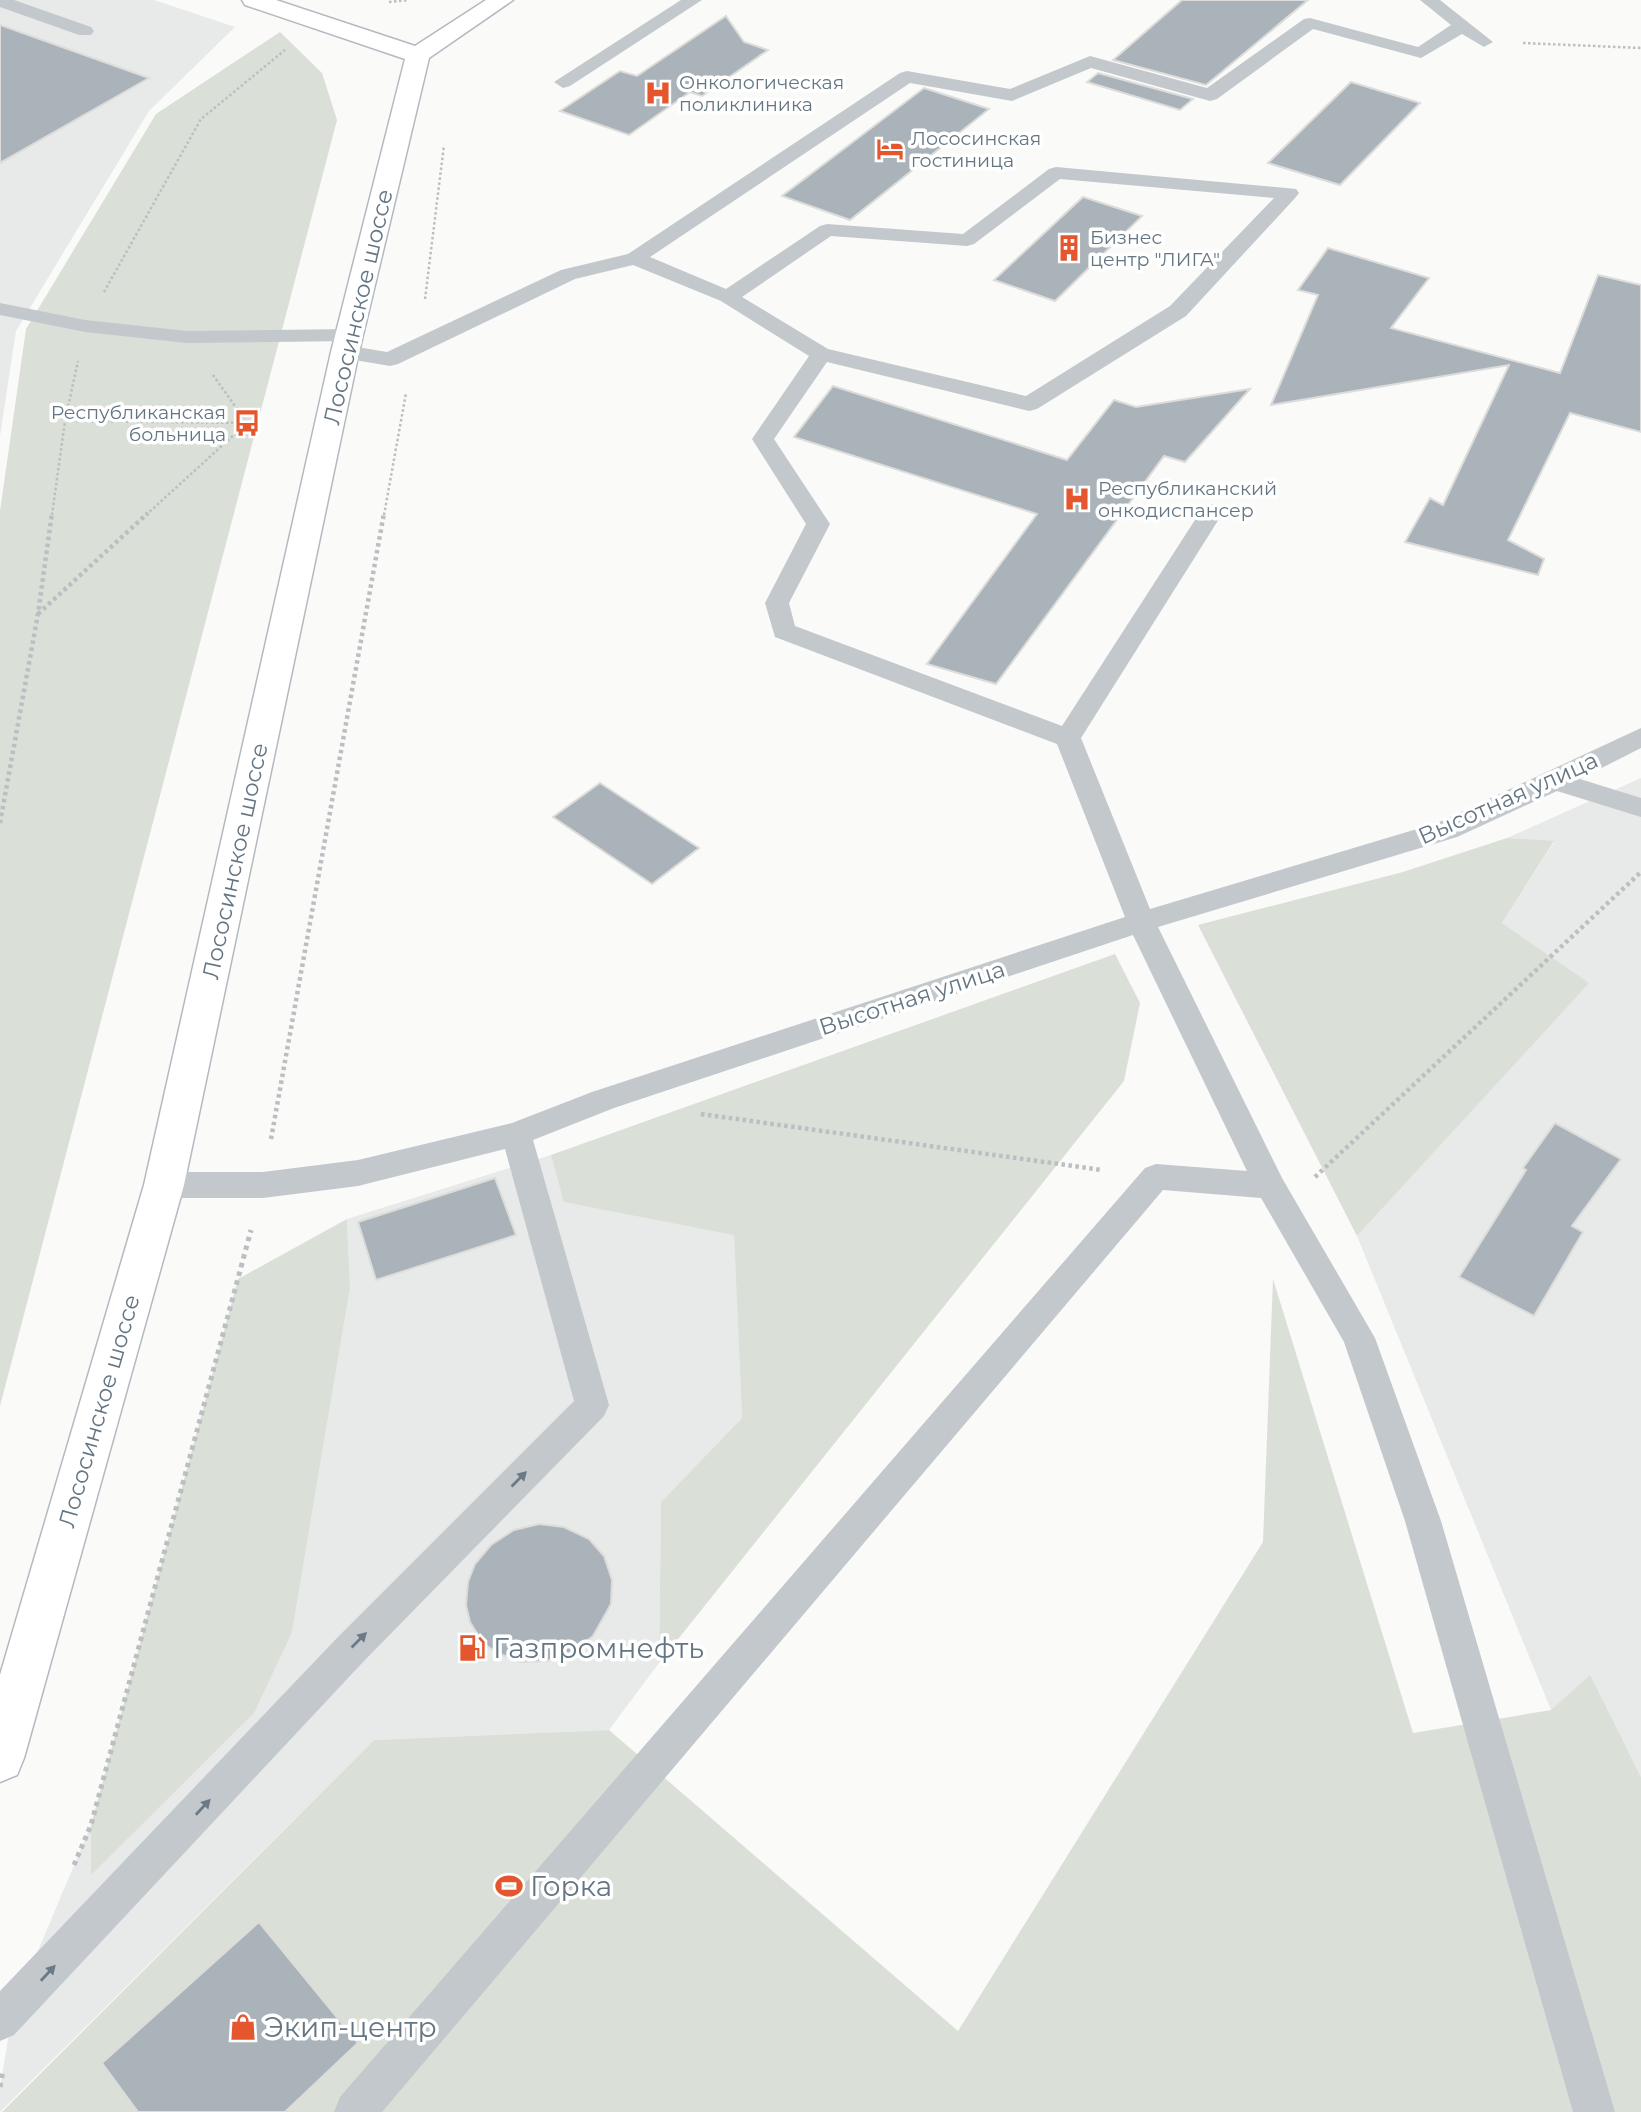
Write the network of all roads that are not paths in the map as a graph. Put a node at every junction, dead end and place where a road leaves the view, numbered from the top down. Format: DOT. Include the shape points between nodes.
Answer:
graph roads {
  1 [pos="253,0"];
  2 [pos="502,0"];
  3 [pos="693,0"];
  4 [pos="1429,0"];
  5 [pos="0,1"];
  6 [pos="1461,27"];
  7 [pos="85,31"];
  8 [pos="1484,42"];
  9 [pos="418,55"];
  10 [pos="563,82"];
  11 [pos="635,258"];
  12 [pos="728,297"];
  13 [pos="8,312"];
  14 [pos="0,334"];
  15 [pos="347,343"];
  16 [pos="821,354"];
  17 [pos="1212,511"];
  18 [pos="1641,737"];
  19 [pos="1068,738"];
  20 [pos="1555,781"];
  21 [pos="1641,808"];
  22 [pos="1141,922"];
  23 [pos="516,1134"];
  24 [pos="164,1185"];
  25 [pos="1270,1186"];
  26 [pos="0,1758"];
  27 [pos="0,2021"];
  28 [pos="355,2112"];
  29 [pos="1594,2112"];
  1 -- 9 [label="main road"];
  2 -- 9 [label="main road"];
  3 -- 10 [label="lane"];
  4 -- 6 [label="lane"];
  5 -- 7 [label="lane"];
  6 -- 8 [label="lane"];
  6 -- 11 [label="lane" via="1420,53 1310,23 1210,95 1090,62 1012,95 907,77"];
  9 -- 15 [label="main road, Лососинское шоссе"];
  11 -- 12 [label="lane"];
  11 -- 15 [label="lane" via="568,274 390,359"];
  12 -- 16 [label="lane"];
  12 -- 16 [label="lane" via="827,230 967,240 1056,173 1289,194 1178,311 1029,404"];
  13 -- 14 [label="lane"];
  13 -- 15 [label="lane" via="187,337"];
  15 -- 24 [label="main road, Лососинское шоссе"];
  16 -- 19 [label="lane" via="762,439 818,524 777,603 784,631"];
  17 -- 19 [label="lane"];
  18 -- 20 [label="lane, Высотная улица"];
  19 -- 22 [label="lane"];
  20 -- 21 [label="lane"];
  20 -- 22 [label="lane, Высотная улица" via="1447,830"];
  22 -- 23 [label="lane, Высотная улица" via="603,1100"];
  22 -- 25 [label="lane"];
  23 -- 24 [label="lane, Высотная улица" via="358,1173 263,1185"];
  27 -- 23 [label="lane, one-way" via="350,1650 592,1405"];
  24 -- 26 [label="main road, Лососинское шоссе"];
  25 -- 28 [label="lane" via="1156,1177"];
  25 -- 29 [label="lane" via="1359,1338 1419,1508"];
}
